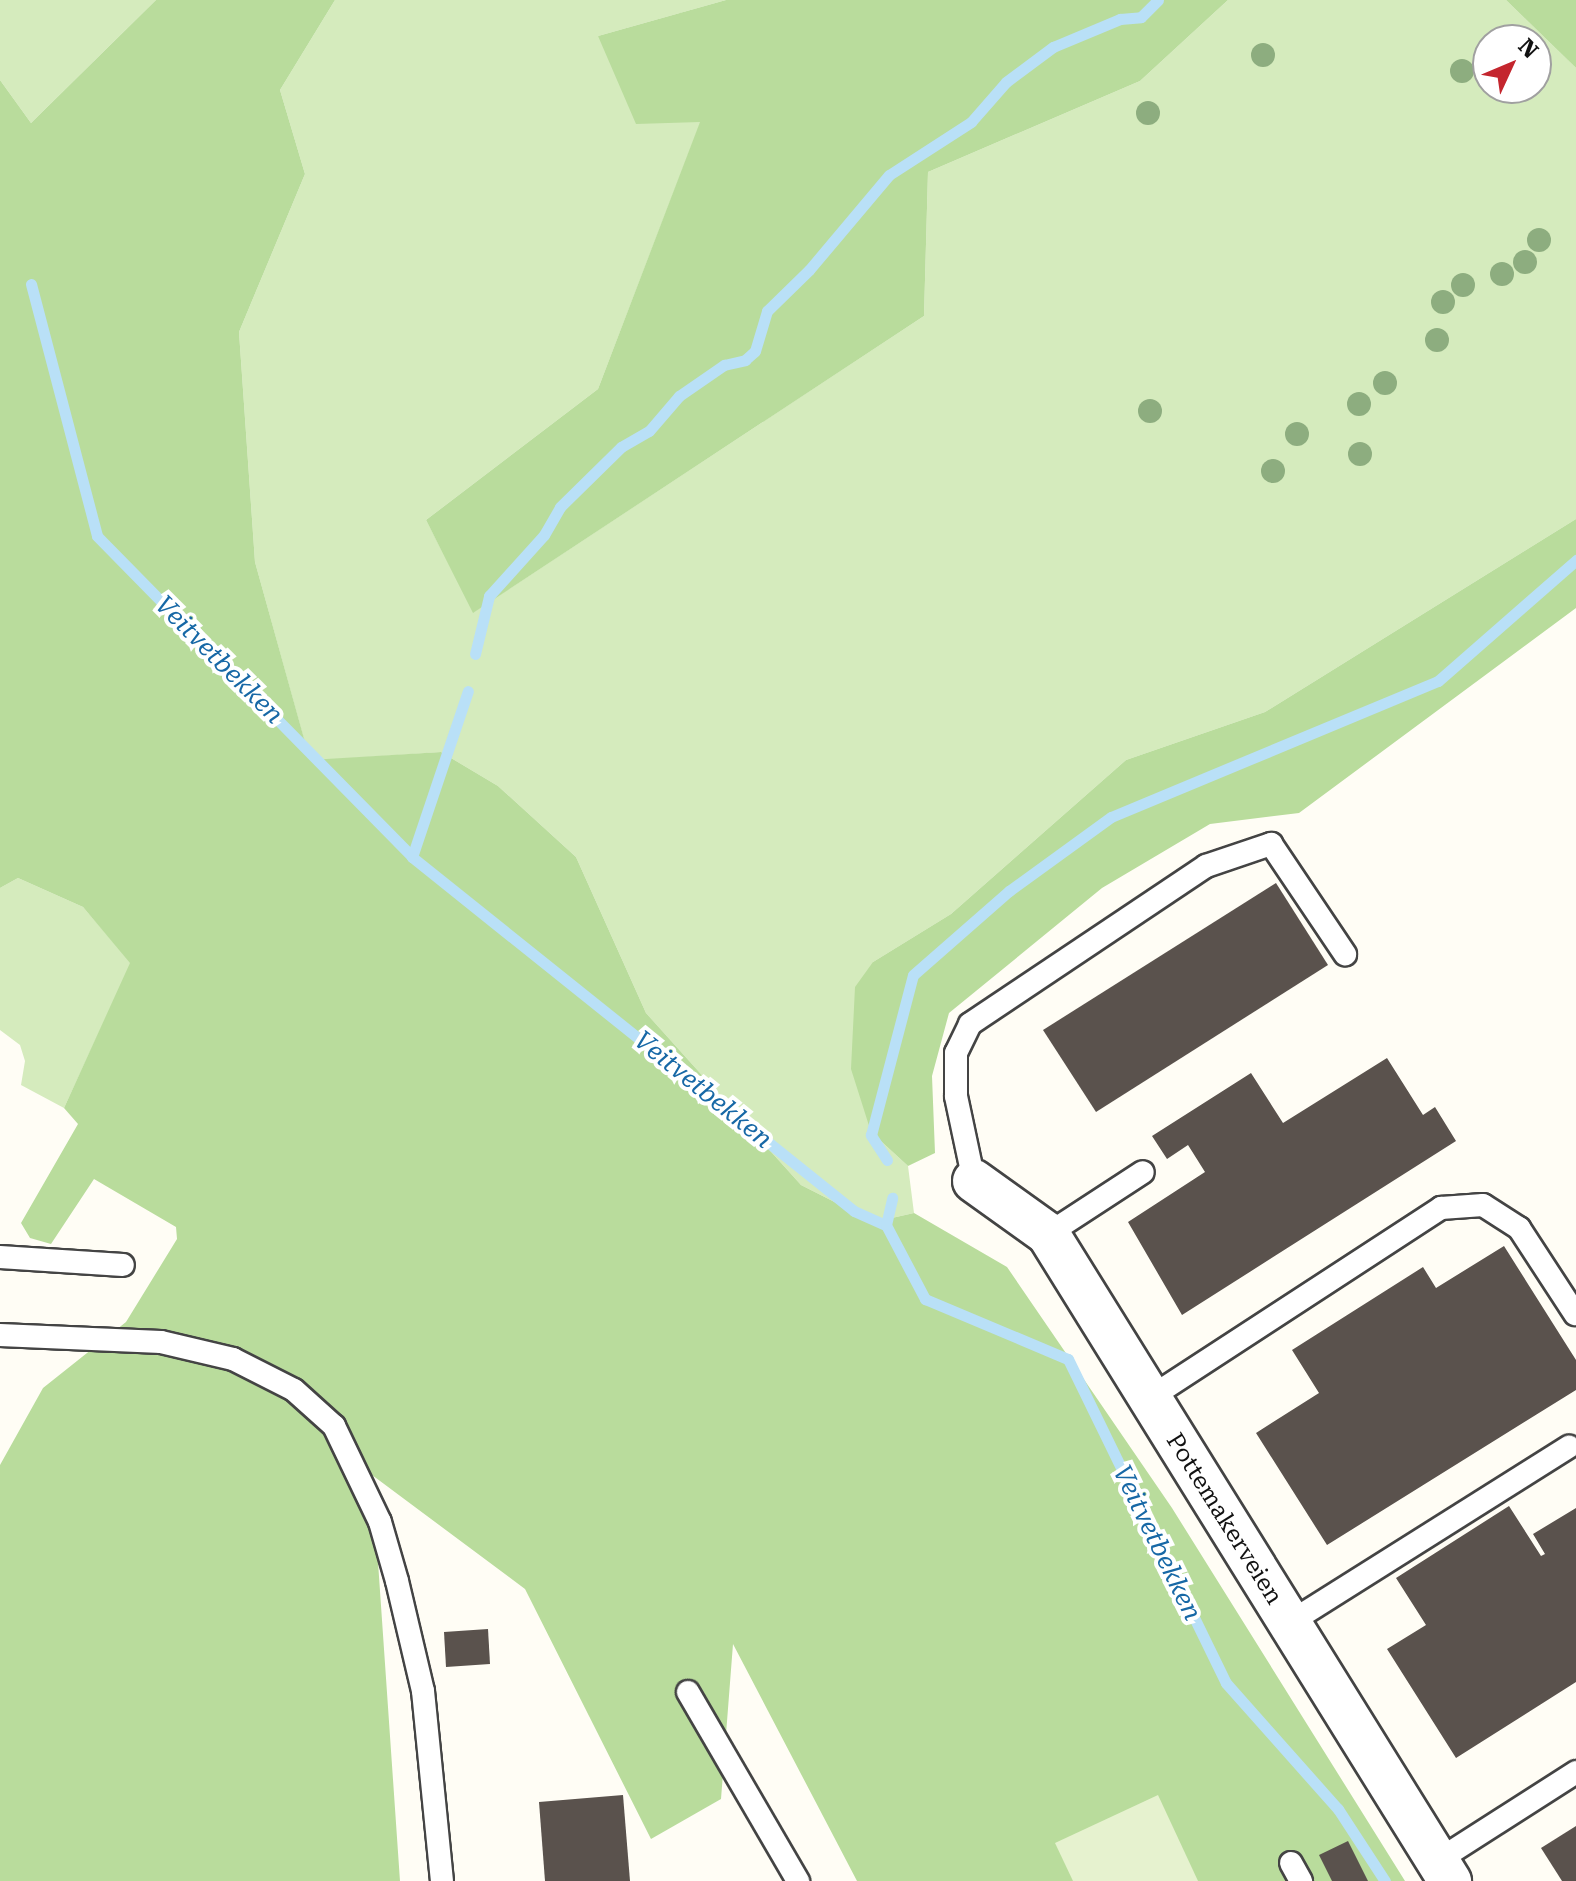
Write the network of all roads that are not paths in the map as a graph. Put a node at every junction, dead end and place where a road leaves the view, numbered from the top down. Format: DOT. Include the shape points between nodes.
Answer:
graph roads {
  1 [pos="1345,954"];
  2 [pos="1143,1172"];
  3 [pos="974,1181"];
  4 [pos="1048,1234"];
  5 [pos="0,1257"];
  6 [pos="123,1265"];
  7 [pos="1575,1314"];
  8 [pos="0,1335"];
  9 [pos="1148,1399"];
  10 [pos="1569,1447"];
  11 [pos="1289,1623"];
  12 [pos="688,1692"];
  13 [pos="1576,1772"];
  14 [pos="1444,1871"];
  15 [pos="442,1881"];
  16 [pos="798,1881"];
  1 -- 3 [label="lane" via="1271,844 1206,866 970,1024 956,1053 956,1096"];
  2 -- 4 [label="lane"];
  3 -- 4 [label="street, Pottemakerveien"];
  4 -- 9 [label="street, Pottemakerveien"];
  5 -- 6 [label="lane"];
  7 -- 9 [label="lane" via="1519,1228 1483,1205 1441,1208"];
  8 -- 15 [label="lane" via="161,1342 233,1359 294,1390 334,1426 380,1522 404,1608 423,1691"];
  9 -- 11 [label="street, Pottemakerveien"];
  10 -- 11 [label="lane"];
  11 -- 14 [label="street, Pottemakerveien"];
  12 -- 16 [label="lane"];
  13 -- 14 [label="lane"];
}
